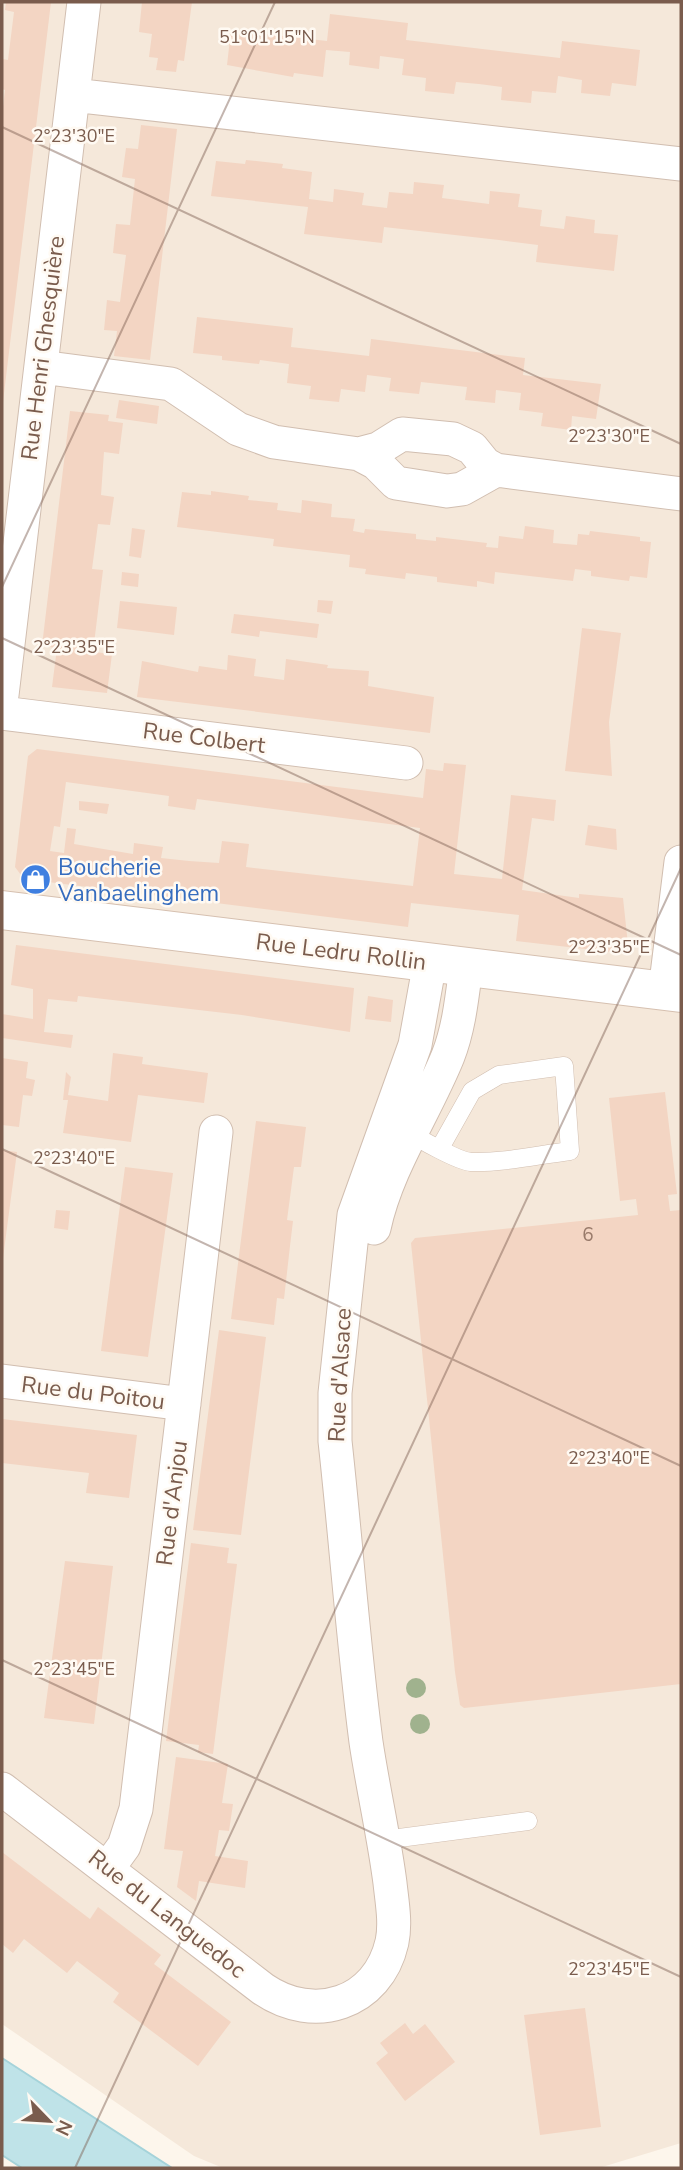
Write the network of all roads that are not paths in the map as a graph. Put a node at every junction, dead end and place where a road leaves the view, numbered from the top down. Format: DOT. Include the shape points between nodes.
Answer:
graph roads {
  1 [pos="84,2"];
  2 [pos="73,94"];
  3 [pos="681,163"];
  4 [pos="41,367"];
  5 [pos="359,454"];
  6 [pos="496,470"];
  7 [pos="681,494"];
  8 [pos="2,695"];
  9 [pos="2,713"];
  10 [pos="405,763"];
  11 [pos="681,862"];
  12 [pos="2,910"];
  13 [pos="448,965"];
  14 [pos="673,992"];
  15 [pos="216,1132"];
  16 [pos="413,1134"];
  17 [pos="2,1381"];
  18 [pos="184,1404"];
  19 [pos="2,1789"];
  20 [pos="528,1822"];
  21 [pos="384,1840"];
  22 [pos="108,1868"];
  23 [pos="342,2001"];
  1 -- 2 [label="street, Rue Henri Ghesquière"];
  2 -- 3 [label="street"];
  2 -- 4 [label="street, Rue Henri Ghesquière"];
  4 -- 5 [label="street" via="171,384 259,439"];
  4 -- 8 [label="street, Rue Henri Ghesquière"];
  5 -- 6 [label="street" via="396,483 447,491 462,489"];
  5 -- 6 [label="street" via="402,434 453,439 472,448"];
  6 -- 7 [label="street"];
  9 -- 10 [label="street, Rue Colbert"];
  11 -- 14 [label="street"];
  12 -- 13 [label="street, Rue Ledru Rollin"];
  13 -- 14 [label="street, Rue Ledru Rollin"];
  13 -- 16 [label="street, Rue d'Alsace" via="418,1036"];
  15 -- 18 [label="street, Rue d'Anjou"];
  16 -- 16 [label="lane" via="469,1162 570,1151 564,1066 499,1074"];
  16 -- 21 [label="street, Rue d'Alsace" via="354,1215 334,1406 364,1721"];
  17 -- 18 [label="street, Rue du Poitou"];
  18 -- 22 [label="street, Rue d'Anjou" via="136,1809 124,1846"];
  19 -- 22 [label="street, Rue du Languedoc"];
  20 -- 21 [label="lane"];
  21 -- 23 [label="street, Rue d'Alsace" via="392,1940 375,1977"];
  22 -- 23 [label="street, Rue du Languedoc" via="273,1996 300,2007"];
}
